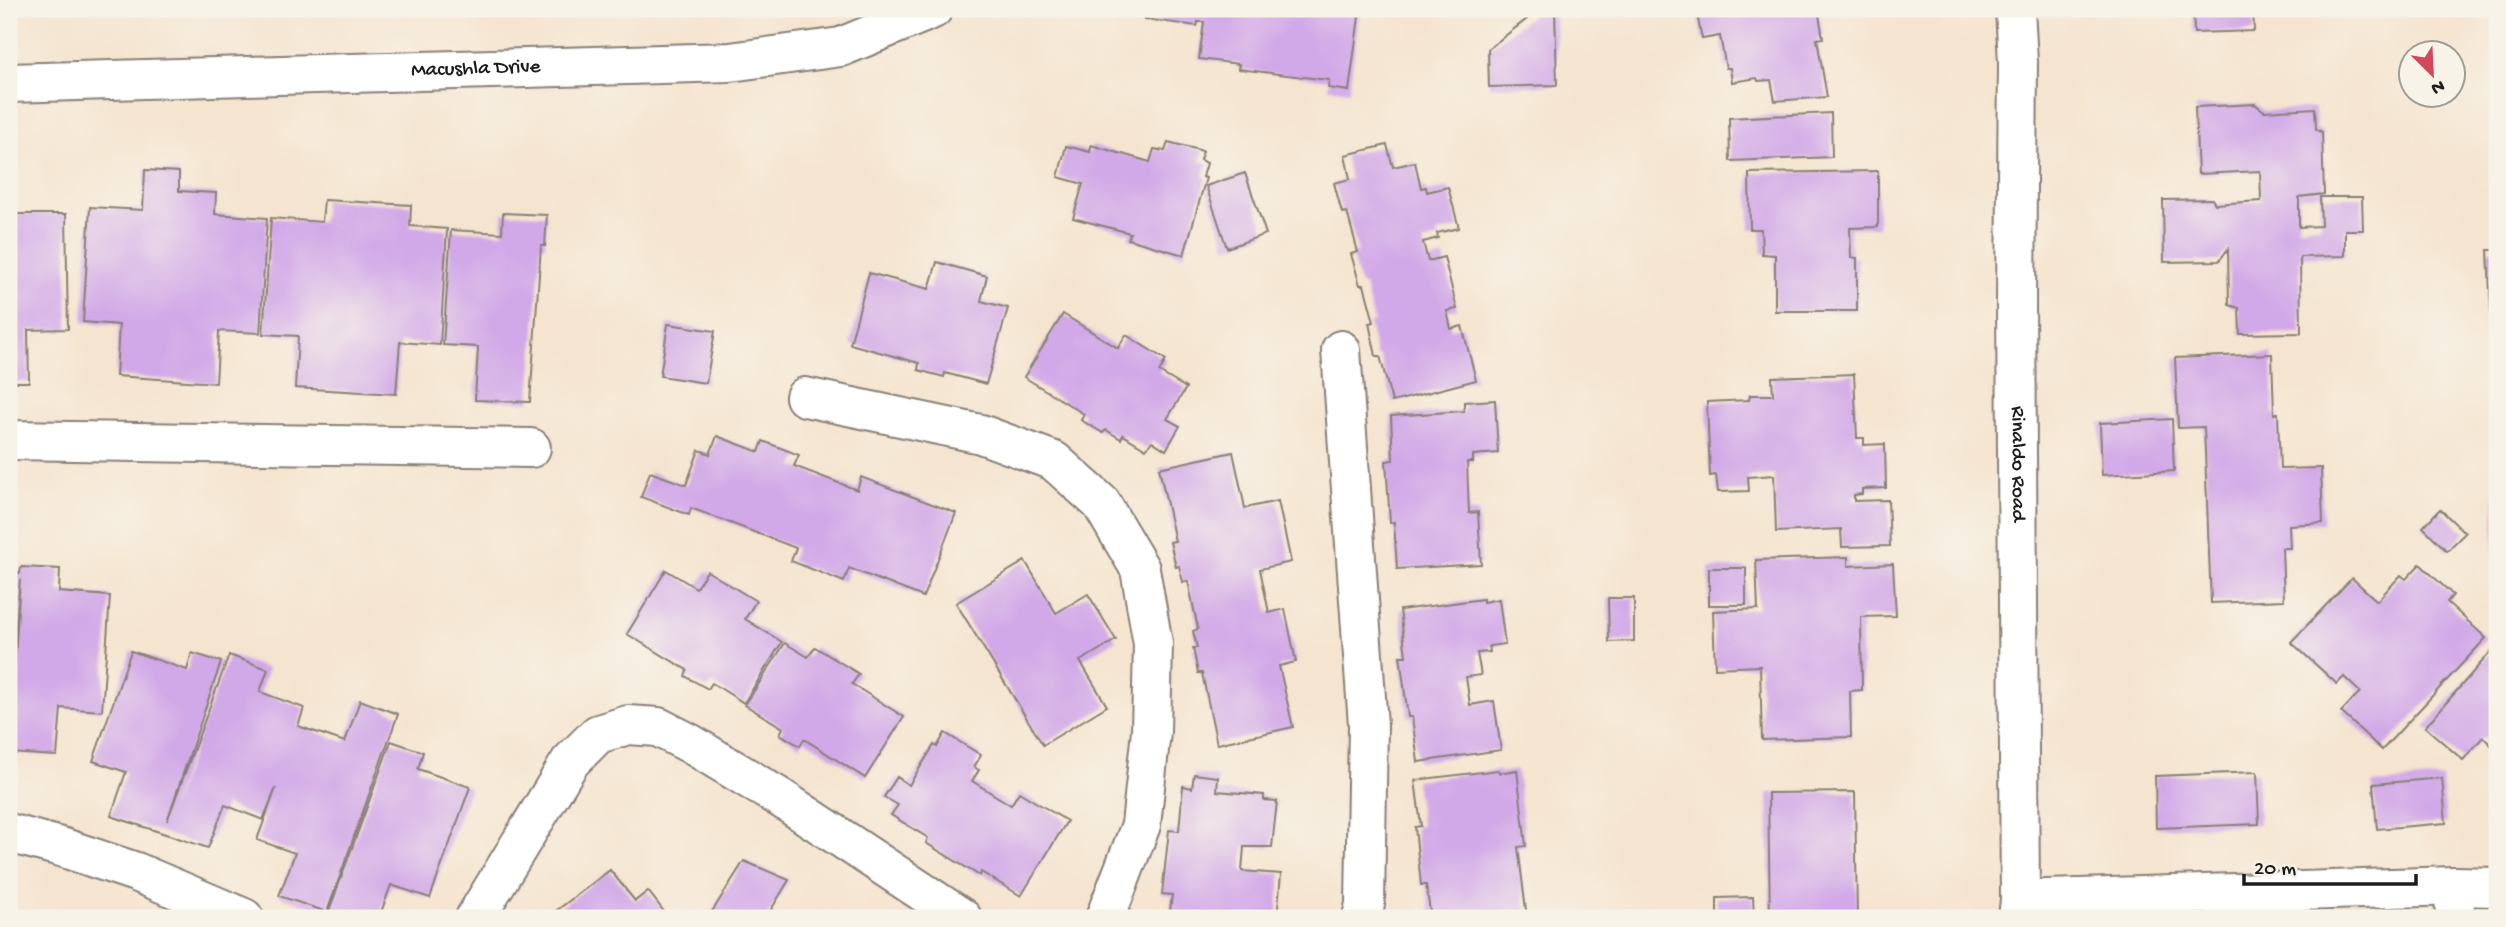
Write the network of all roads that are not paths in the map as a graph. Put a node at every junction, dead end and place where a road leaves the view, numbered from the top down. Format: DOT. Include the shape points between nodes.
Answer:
graph roads {
  1 [pos="933,9"];
  2 [pos="2015,9"];
  3 [pos="9,83"];
  4 [pos="1340,350"];
  5 [pos="804,397"];
  6 [pos="9,440"];
  7 [pos="531,448"];
  8 [pos="9,833"];
  9 [pos="2497,887"];
  10 [pos="2454,902"];
  11 [pos="2019,909"];
  12 [pos="244,918"];
  13 [pos="475,918"];
  14 [pos="962,918"];
  15 [pos="1105,918"];
  16 [pos="1362,918"];
  1 -- 3 [label="street, Macushla Drive" via="841,47 730,62"];
  2 -- 11 [label="street, Rinaldo Road"];
  4 -- 16 [label="street" via="1368,725"];
  5 -- 15 [label="street" via="981,434 1054,461 1101,503 1140,569 1153,644 1142,825"];
  6 -- 7 [label="street"];
  8 -- 12 [label="street" via="136,872"];
  9 -- 10 [label="street"];
  10 -- 11 [label="street"];
  13 -- 14 [label="street" via="569,762 598,734 628,725 658,727 691,744"];
}
